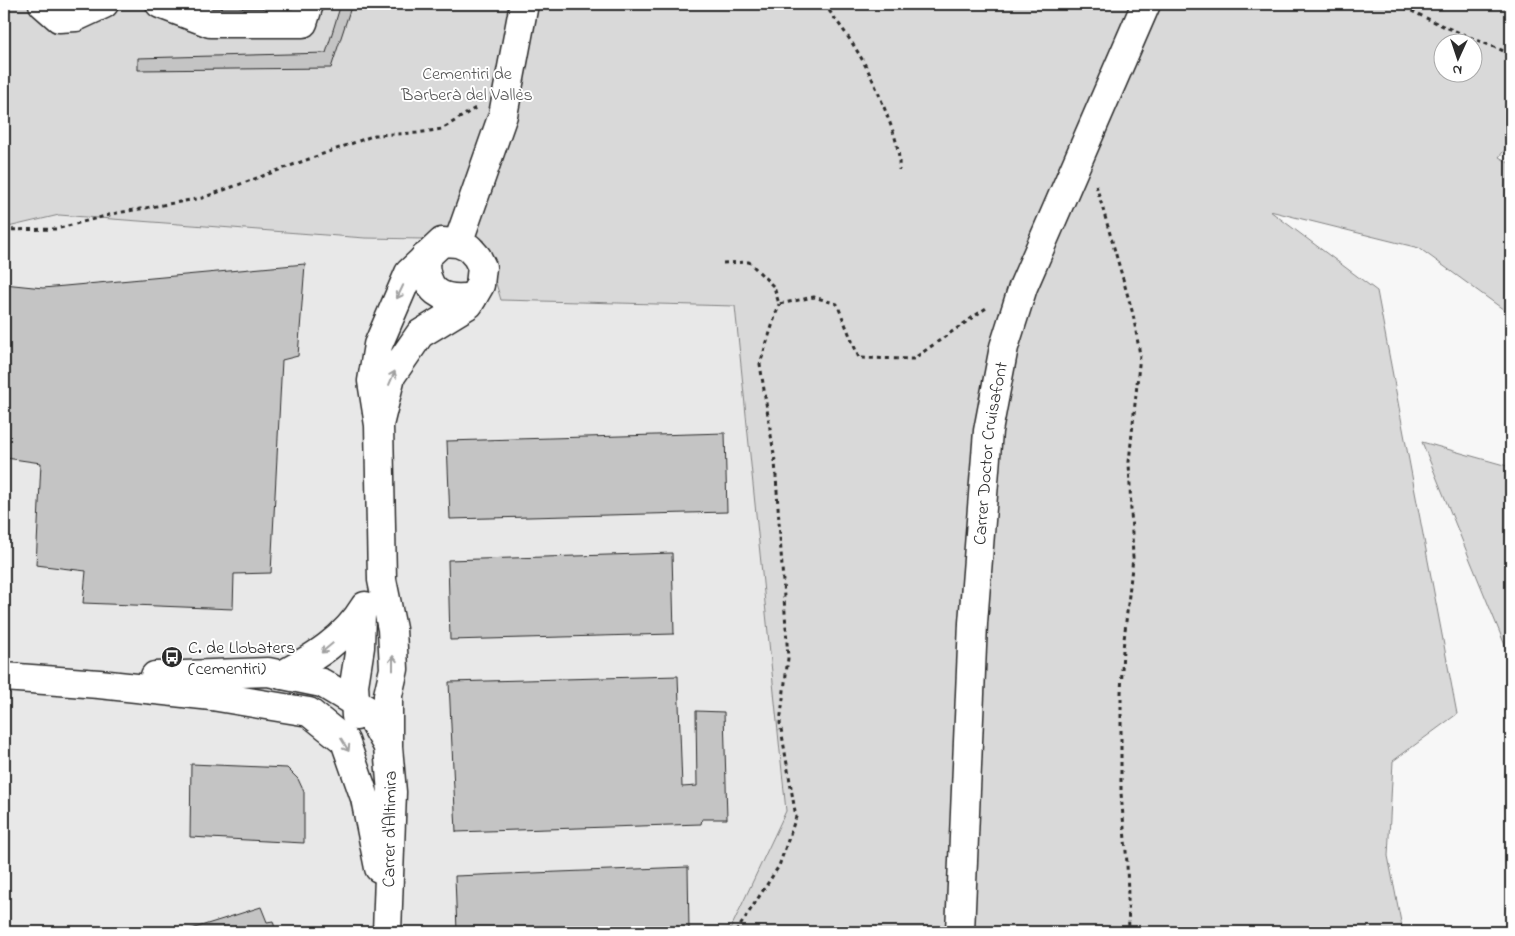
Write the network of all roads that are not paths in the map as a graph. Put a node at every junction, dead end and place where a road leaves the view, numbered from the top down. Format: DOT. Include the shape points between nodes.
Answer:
graph roads {
  1 [pos="43,4"];
  2 [pos="104,4"];
  3 [pos="160,4"];
  4 [pos="309,4"];
  5 [pos="524,4"];
  6 [pos="1146,4"];
  7 [pos="458,243"];
  8 [pos="425,257"];
  9 [pos="473,297"];
  10 [pos="379,425"];
  11 [pos="382,580"];
  12 [pos="361,614"];
  13 [pos="282,675"];
  14 [pos="4,677"];
  15 [pos="99,684"];
  16 [pos="318,700"];
  17 [pos="366,704"];
  18 [pos="371,825"];
  19 [pos="387,922"];
  20 [pos="960,932"];
  1 -- 2 [label="street" via="59,18 76,17"];
  3 -- 4 [label="street" via="210,23 303,23"];
  5 -- 7 [label="street" via="509,87 488,163"];
  6 -- 20 [label="street, Carrer Doctor Cruisafont" via="1023,287 1004,347 988,431 973,623"];
  7 -- 8 [label="street, Carrer d'Altimira" via="442,242"];
  7 -- 9 [label="street, Carrer d'Altimira" via="473,252 482,267 480,285"];
  8 -- 9 [label="street" via="426,277 435,291 444,298 456,300"];
  8 -- 10 [label="street, Carrer d'Altimira, one-way" via="409,273 378,345 372,381"];
  10 -- 9 [label="street, Carrer d'Altimira, one-way" via="391,376 420,334 469,304"];
  10 -- 11 [label="street, Carrer d'Altimira"];
  11 -- 12 [label="street, Carrer d'Altimira"];
  17 -- 11 [label="street, Carrer d'Altimira, one-way" via="394,669 392,629"];
  12 -- 13 [label="street, Carrer d'Altimira, one-way" via="352,626 316,656"];
  12 -- 17 [label="street, Carrer d'Altimira" via="354,685"];
  13 -- 15 [label="street" via="268,672 141,676"];
  13 -- 16 [label="street"];
  14 -- 15 [label="street"];
  15 -- 16 [label="street" via="187,693"];
  16 -- 17 [label="street"];
  16 -- 18 [label="street, Carrer d'Altimira, one-way" via="345,742"];
  17 -- 18 [label="street, Carrer d'Altimira" via="356,721 371,757 375,783"];
  17 -- 19 [label="street, Carrer d'Altimira" via="388,747 392,792"];
  18 -- 19 [label="street, Carrer d'Altimira"];
}
